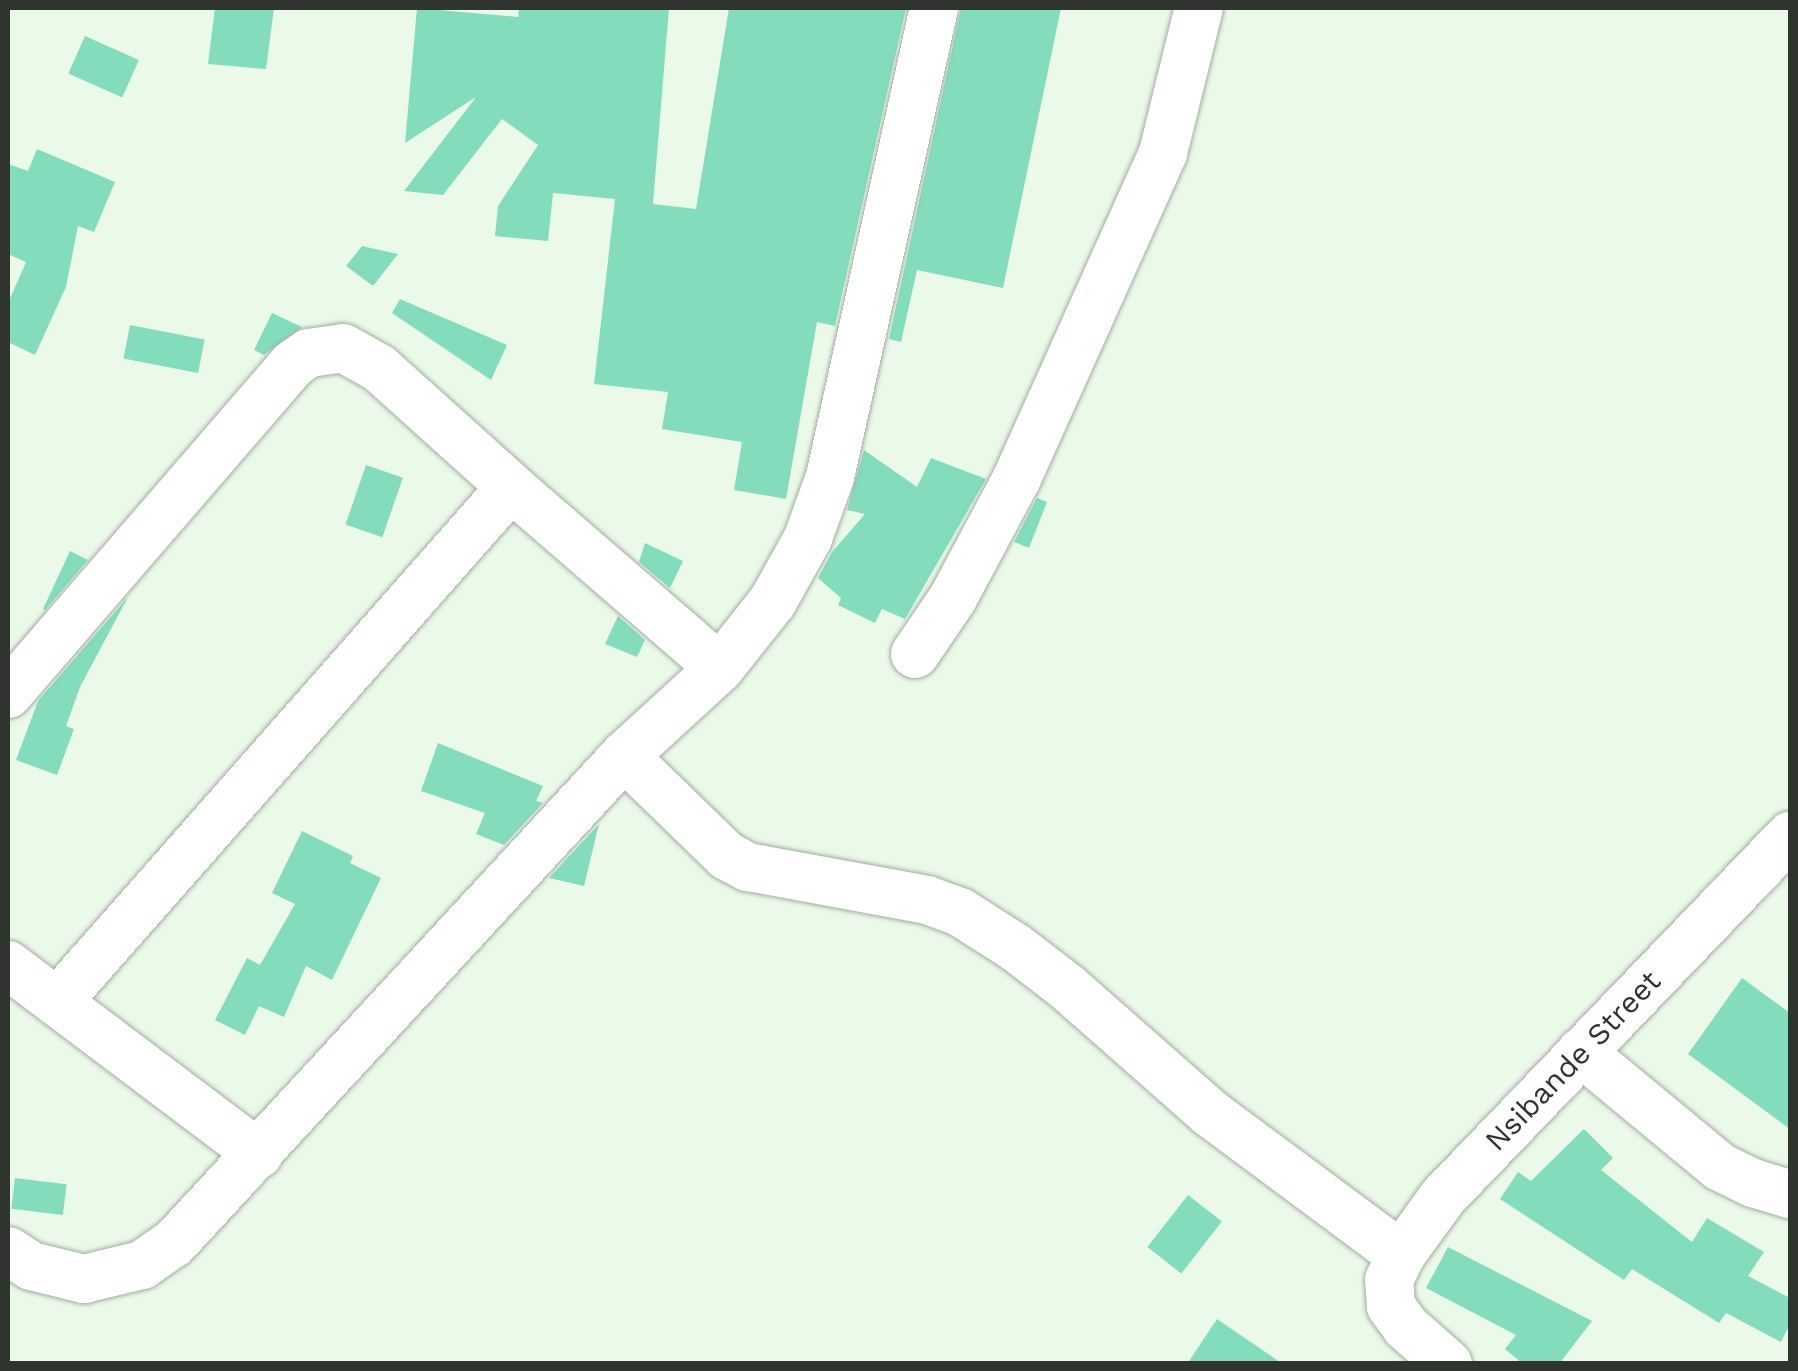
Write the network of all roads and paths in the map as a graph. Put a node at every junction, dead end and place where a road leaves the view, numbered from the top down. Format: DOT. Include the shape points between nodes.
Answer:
graph roads {
  1 [pos="934,8"];
  2 [pos="1199,8"];
  3 [pos="511,487"];
  4 [pos="915,654"];
  5 [pos="720,668"];
  6 [pos="8,694"];
  7 [pos="624,756"];
  8 [pos="1790,836"];
  9 [pos="8,965"];
  10 [pos="58,1000"];
  11 [pos="1580,1052"];
  12 [pos="259,1154"];
  13 [pos="1790,1194"];
  14 [pos="8,1251"];
  15 [pos="1401,1255"];
  16 [pos="1448,1364"];
  1 -- 5 [label="street" via="830,477 795,564"];
  2 -- 4 [label="street" via="1163,154 1017,478 961,585"];
  3 -- 5 [label="street"];
  3 -- 6 [label="street" via="380,368 342,348 308,353"];
  3 -- 10 [label="street"];
  5 -- 7 [label="street"];
  7 -- 12 [label="street"];
  7 -- 15 [label="street" via="728,856 748,867 927,900 1015,947 1195,1101"];
  8 -- 11 [label="street, Nsibande Street"];
  9 -- 10 [label="street"];
  10 -- 12 [label="street"];
  11 -- 13 [label="street" via="1720,1166"];
  11 -- 15 [label="street, Nsibande Street" via="1444,1198"];
  12 -- 14 [label="street" via="174,1244 142,1265 84,1279 30,1266"];
  15 -- 16 [label="street, Nsibande Street" via="1389,1280 1391,1306"];
}
